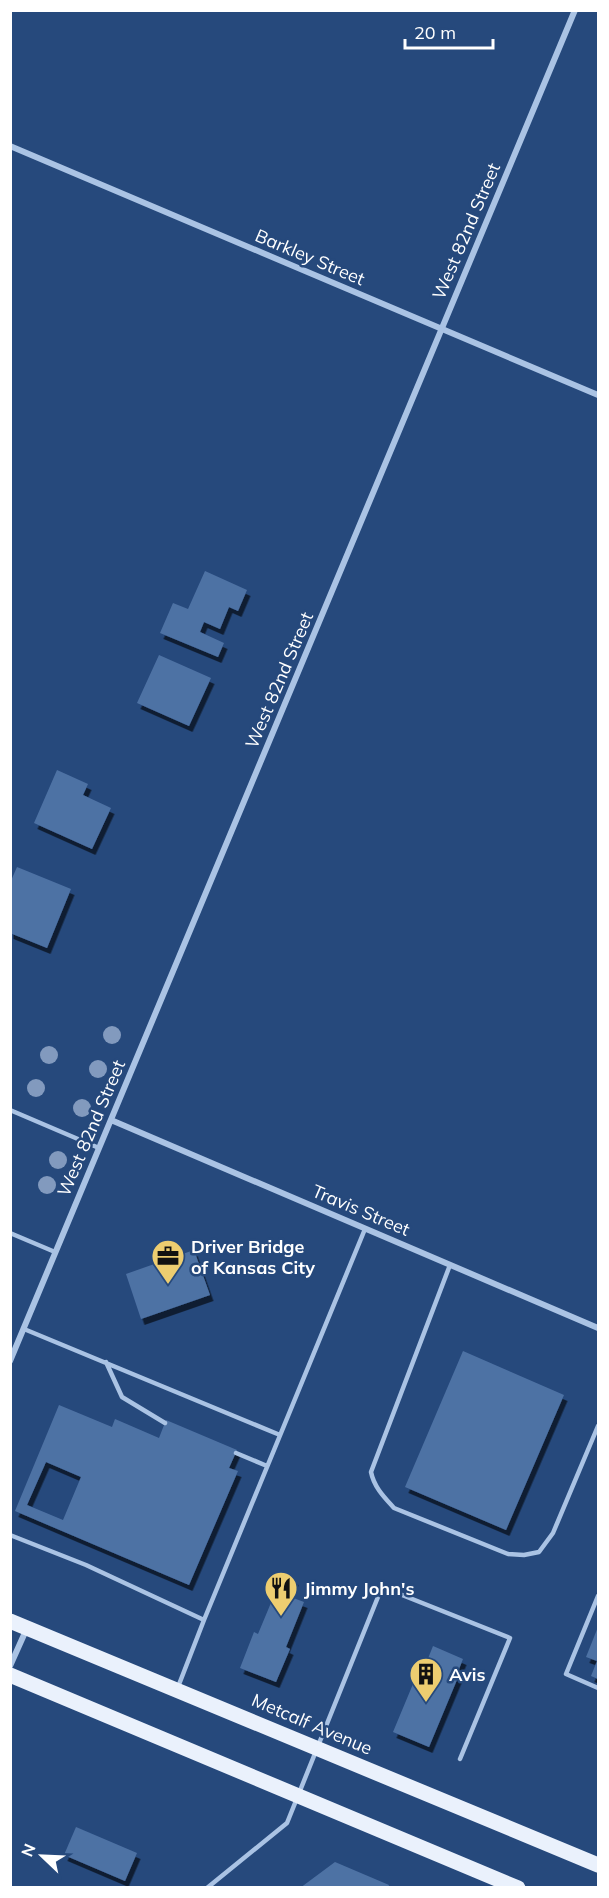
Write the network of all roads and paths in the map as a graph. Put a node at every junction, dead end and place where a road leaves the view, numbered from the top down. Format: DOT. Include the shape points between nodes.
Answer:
graph roads {
  1 [pos="575,10"];
  2 [pos="10,146"];
  3 [pos="442,328"];
  4 [pos="598,395"];
  5 [pos="10,1110"];
  6 [pos="111,1120"];
  7 [pos="99,1148"];
  8 [pos="365,1228"];
  9 [pos="10,1233"];
  10 [pos="55,1252"];
  11 [pos="450,1265"];
  12 [pos="598,1328"];
  13 [pos="24,1329"];
  14 [pos="10,1361"];
  15 [pos="106,1362"];
  16 [pos="165,1423"];
  17 [pos="598,1426"];
  18 [pos="280,1435"];
  19 [pos="236,1453"];
  20 [pos="267,1466"];
  21 [pos="10,1535"];
  22 [pos="598,1596"];
  23 [pos="204,1620"];
  24 [pos="10,1621"];
  25 [pos="28,1627"];
  26 [pos="10,1666"];
  27 [pos="10,1675"];
  28 [pos="598,1688"];
  29 [pos="177,1689"];
  30 [pos="318,1748"];
  31 [pos="460,1759"];
  32 [pos="299,1795"];
  33 [pos="598,1865"];
  34 [pos="493,1883"];
  35 [pos="207,1887"];
  36 [pos="518,1887"];
  1 -- 3 [label="street, West 82nd Street"];
  2 -- 3 [label="street, Barkley Street"];
  3 -- 4 [label="street, Barkley Street"];
  3 -- 6 [label="street, West 82nd Street"];
  5 -- 7 [label="lane"];
  6 -- 7 [label="street, West 82nd Street"];
  6 -- 8 [label="street, Travis Street"];
  7 -- 10 [label="street, West 82nd Street"];
  8 -- 11 [label="street, Travis Street"];
  8 -- 18 [label="lane"];
  9 -- 10 [label="lane"];
  10 -- 13 [label="street, West 82nd Street"];
  11 -- 12 [label="street, Travis Street"];
  11 -- 17 [label="lane" via="371,1472 381,1494 394,1508 508,1554 539,1552 553,1533"];
  13 -- 14 [label="street, West 82nd Street"];
  13 -- 15 [label="lane"];
  15 -- 16 [label="lane" via="122,1397"];
  15 -- 18 [label="lane"];
  18 -- 20 [label="lane"];
  19 -- 20 [label="lane"];
  20 -- 23 [label="lane"];
  21 -- 23 [label="lane" via="86,1565"];
  22 -- 28 [label="lane" via="566,1674"];
  23 -- 29 [label="lane"];
  24 -- 25 [label="main road, Metcalf Avenue"];
  25 -- 26 [label="street"];
  25 -- 29 [label="main road, Metcalf Avenue"];
  27 -- 32 [label="main road"];
  29 -- 30 [label="main road, Metcalf Avenue"];
  30 -- 31 [label="lane" via="382,1587 510,1638"];
  30 -- 32 [label="lane"];
  30 -- 33 [label="main road, Metcalf Avenue"];
  32 -- 34 [label="main road"];
  32 -- 35 [label="lane" via="287,1823"];
  34 -- 36 [label="main road"];
}
